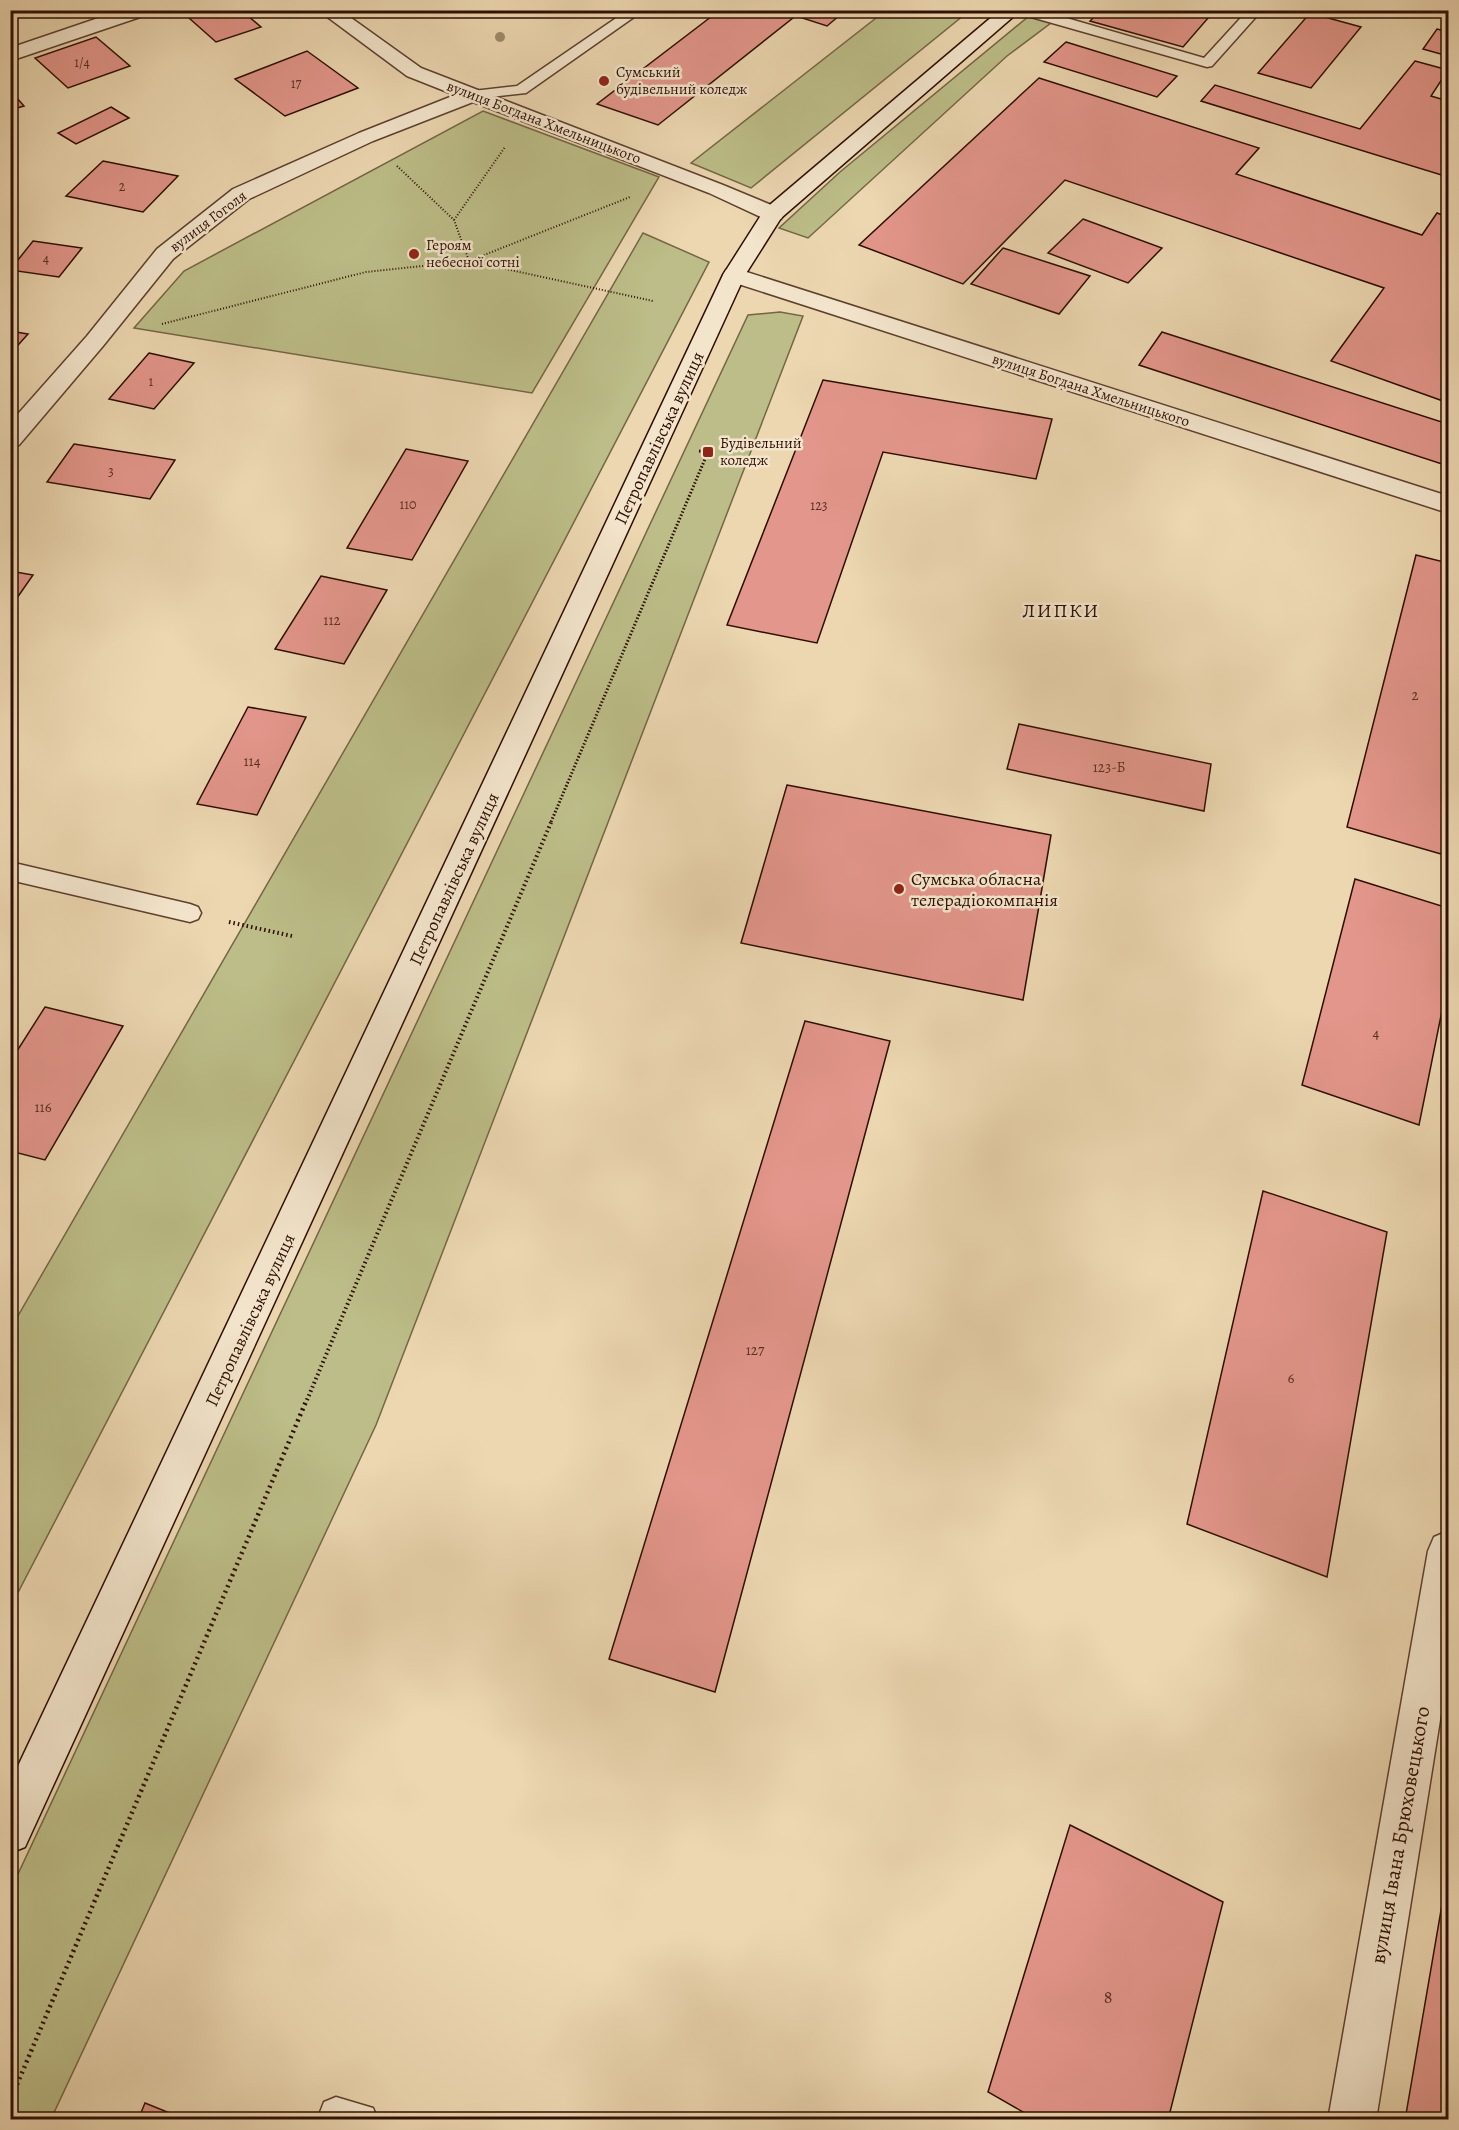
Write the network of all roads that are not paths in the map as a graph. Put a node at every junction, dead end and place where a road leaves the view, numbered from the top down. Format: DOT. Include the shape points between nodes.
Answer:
graph roads {
  1 [pos="142,10"];
  2 [pos="327,10"];
  3 [pos="638,10"];
  4 [pos="1012,10"];
  5 [pos="1023,10"];
  6 [pos="1256,10"];
  7 [pos="10,55"];
  8 [pos="473,95"];
  9 [pos="773,214"];
  10 [pos="734,275"];
  11 [pos="10,439"];
  12 [pos="1449,505"];
  13 [pos="10,871"];
  14 [pos="190,913"];
  15 [pos="1449,1551"];
  16 [pos="10,1832"];
  17 [pos="334,2120"];
  18 [pos="361,2120"];
  19 [pos="1352,2120"];
  1 -- 7 [label="street"];
  2 -- 8 [label="street, вулиця Богдана Хмельницького" via="414,72"];
  3 -- 8 [label="lane" via="521,90"];
  4 -- 9 [label="street, Петропавлівська вулиця"];
  5 -- 6 [label="lane" via="1207,63"];
  8 -- 9 [label="street, вулиця Богдана Хмельницького"];
  8 -- 11 [label="street, вулиця Гоголя" via="366,137 241,194 165,254"];
  9 -- 10 [label="street, Петропавлівська вулиця"];
  10 -- 12 [label="street, вулиця Богдана Хмельницького"];
  10 -- 16 [label="street, Петропавлівська вулиця"];
  13 -- 14 [label="lane"];
  15 -- 19 [label="street, вулиця Івана Брюховецького"];
  17 -- 18 [label="lane" via="336,2114"];
}
